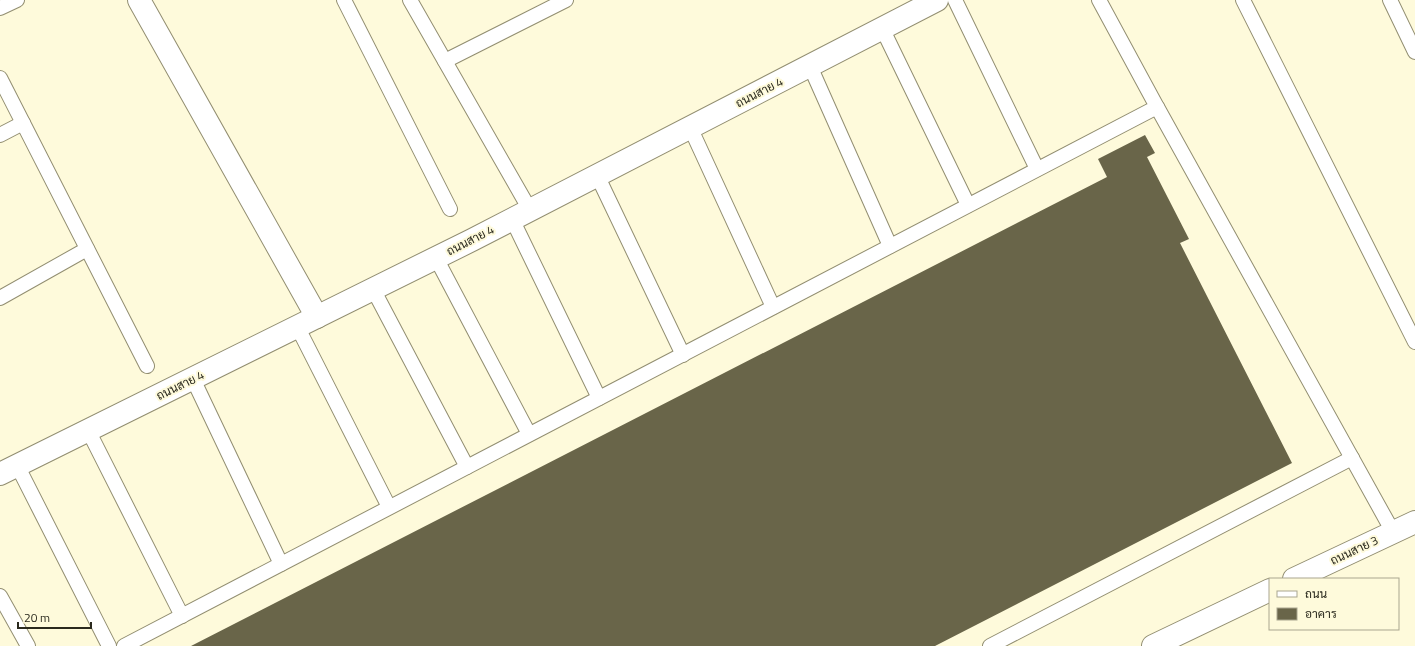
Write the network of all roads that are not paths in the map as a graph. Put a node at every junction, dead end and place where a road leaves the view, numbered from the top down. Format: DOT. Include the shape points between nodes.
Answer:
graph roads {
  1 [pos="17,0"];
  2 [pos="139,0"];
  3 [pos="344,0"];
  4 [pos="410,0"];
  5 [pos="566,0"];
  6 [pos="937,0"];
  7 [pos="955,0"];
  8 [pos="1099,0"];
  9 [pos="1243,0"];
  10 [pos="1390,0"];
  11 [pos="0,8"];
  12 [pos="882,28"];
  13 [pos="1415,52"];
  14 [pos="445,61"];
  15 [pos="810,66"];
  16 [pos="0,78"];
  17 [pos="1157,106"];
  18 [pos="22,123"];
  19 [pos="690,128"];
  20 [pos="0,135"];
  21 [pos="1037,169"];
  22 [pos="597,175"];
  23 [pos="968,205"];
  24 [pos="450,209"];
  25 [pos="521,215"];
  26 [pos="890,246"];
  27 [pos="87,249"];
  28 [pos="436,258"];
  29 [pos="373,289"];
  30 [pos="0,298"];
  31 [pos="773,307"];
  32 [pos="317,317"];
  33 [pos="297,326"];
  34 [pos="1415,342"];
  35 [pos="683,355"];
  36 [pos="147,366"];
  37 [pos="193,379"];
  38 [pos="599,398"];
  39 [pos="88,430"];
  40 [pos="529,434"];
  41 [pos="1352,458"];
  42 [pos="467,467"];
  43 [pos="8,470"];
  44 [pos="389,508"];
  45 [pos="1415,522"];
  46 [pos="1393,532"];
  47 [pos="281,564"];
  48 [pos="1296,578"];
  49 [pos="1269,590"];
  50 [pos="0,596"];
  51 [pos="182,616"];
  52 [pos="28,646"];
  53 [pos="109,646"];
  54 [pos="124,646"];
  55 [pos="990,646"];
  56 [pos="1153,646"];
  1 -- 11 [label="lane"];
  2 -- 32 [label="street"];
  3 -- 24 [label="lane"];
  4 -- 14 [label="lane"];
  5 -- 14 [label="lane"];
  6 -- 12 [label="street, ถนนสาย 4"];
  7 -- 21 [label="lane"];
  8 -- 17 [label="lane"];
  9 -- 34 [label="lane"];
  10 -- 13 [label="lane"];
  12 -- 15 [label="street, ถนนสาย 4"];
  12 -- 23 [label="lane"];
  14 -- 25 [label="lane"];
  15 -- 19 [label="street, ถนนสาย 4"];
  15 -- 26 [label="lane"];
  16 -- 18 [label="lane"];
  17 -- 21 [label="lane"];
  17 -- 41 [label="lane"];
  18 -- 20 [label="lane"];
  18 -- 27 [label="lane"];
  19 -- 22 [label="street, ถนนสาย 4"];
  19 -- 31 [label="lane"];
  21 -- 23 [label="lane"];
  22 -- 25 [label="street, ถนนสาย 4"];
  22 -- 35 [label="lane"];
  23 -- 26 [label="lane"];
  25 -- 28 [label="street, ถนนสาย 4"];
  25 -- 38 [label="lane"];
  26 -- 31 [label="lane"];
  27 -- 30 [label="lane"];
  27 -- 36 [label="lane"];
  28 -- 29 [label="street, ถนนสาย 4"];
  28 -- 40 [label="lane"];
  29 -- 32 [label="street, ถนนสาย 4"];
  29 -- 42 [label="lane"];
  31 -- 35 [label="lane"];
  32 -- 33 [label="street, ถนนสาย 4"];
  33 -- 37 [label="street, ถนนสาย 4"];
  33 -- 44 [label="lane"];
  35 -- 38 [label="lane"];
  37 -- 39 [label="street, ถนนสาย 4"];
  37 -- 47 [label="lane"];
  38 -- 40 [label="lane"];
  39 -- 43 [label="street, ถนนสาย 4"];
  39 -- 51 [label="lane"];
  40 -- 42 [label="lane"];
  41 -- 46 [label="lane"];
  41 -- 55 [label="lane"];
  42 -- 44 [label="lane"];
  43 -- 53 [label="lane"];
  44 -- 47 [label="lane"];
  45 -- 46 [label="street, ถนนสาย 3"];
  46 -- 48 [label="street, ถนนสาย 3"];
  47 -- 51 [label="lane"];
  49 -- 56 [label="street"];
  50 -- 52 [label="lane"];
  51 -- 54 [label="lane"];
}
